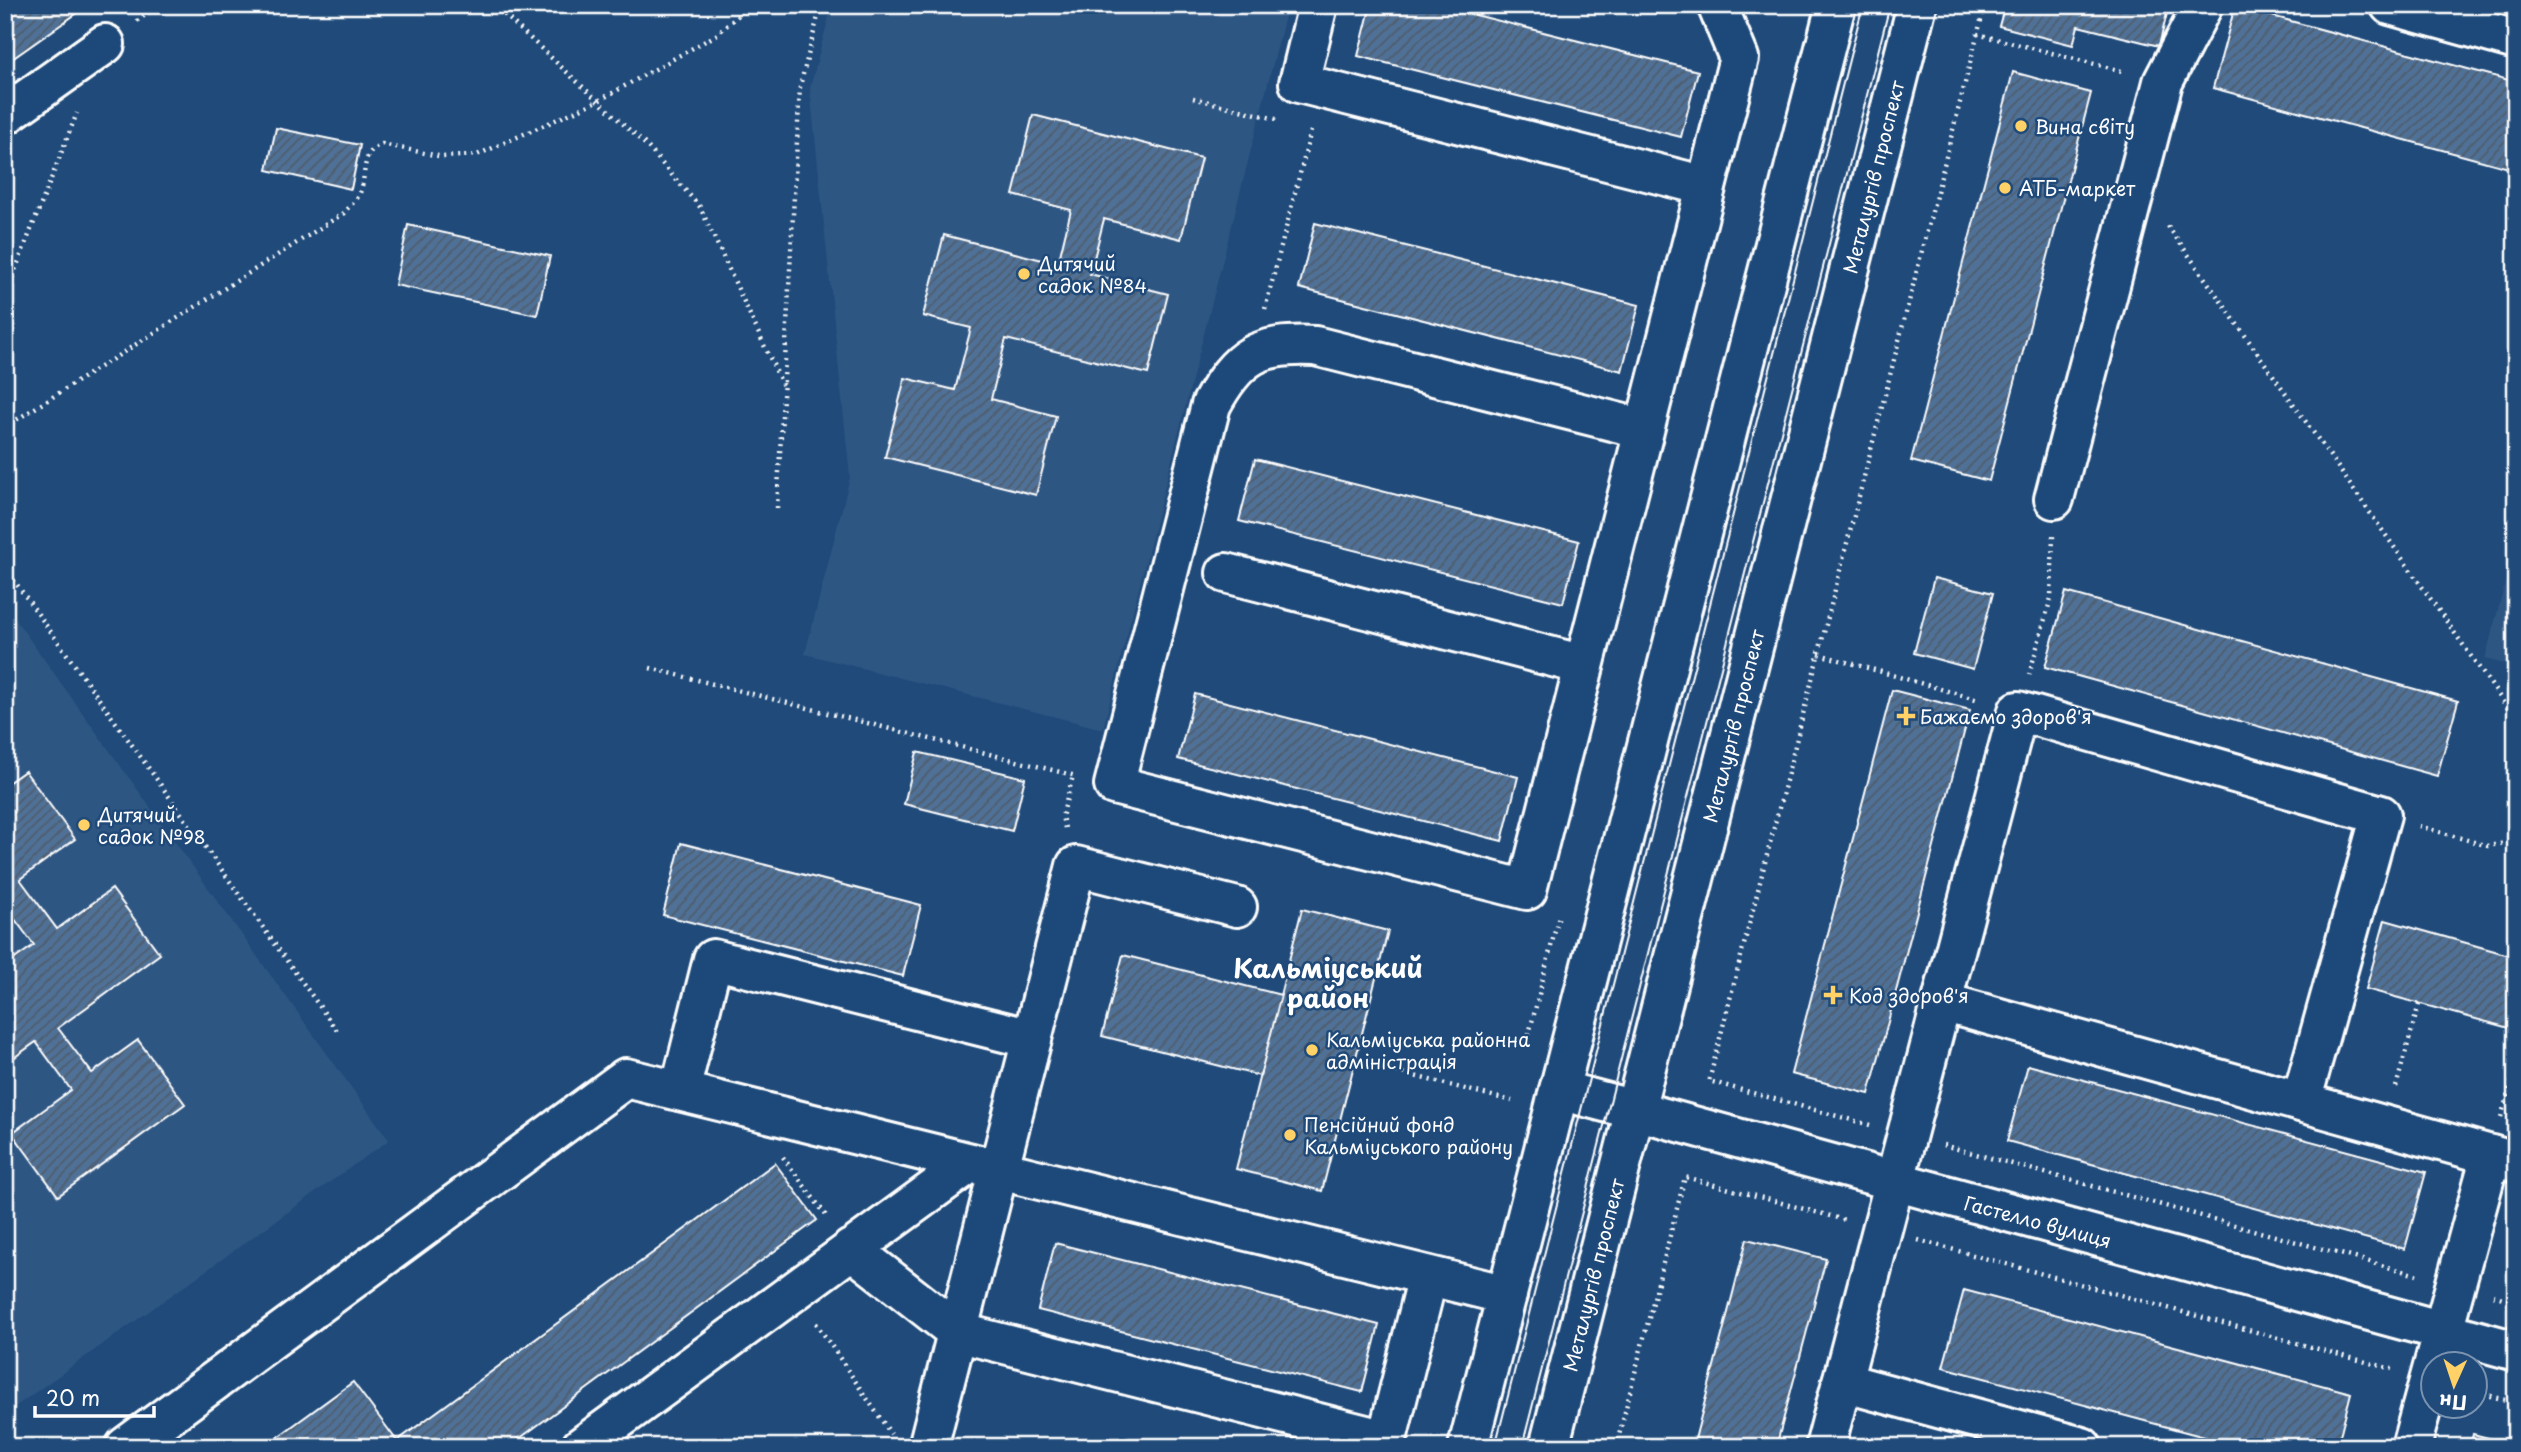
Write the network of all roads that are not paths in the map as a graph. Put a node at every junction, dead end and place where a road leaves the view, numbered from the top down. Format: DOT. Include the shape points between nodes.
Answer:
graph roads {
  1 [pos="1318,5"];
  2 [pos="1717,5"];
  3 [pos="1836,5"];
  4 [pos="1917,5"];
  5 [pos="2203,5"];
  6 [pos="2390,5"];
  7 [pos="2516,40"];
  8 [pos="105,44"];
  9 [pos="5,115"];
  10 [pos="1706,186"];
  11 [pos="1644,429"];
  12 [pos="2054,499"];
  13 [pos="1226,573"];
  14 [pos="1584,665"];
  15 [pos="1237,907"];
  16 [pos="1942,1002"];
  17 [pos="1032,1039"];
  18 [pos="1559,1090"];
  19 [pos="680,1091"];
  20 [pos="2301,1102"];
  21 [pos="1635,1111"];
  22 [pos="2503,1158"];
  23 [pos="984,1167"];
  24 [pos="1895,1182"];
  25 [pos="851,1249"];
  26 [pos="1428,1276"];
  27 [pos="1507,1296"];
  28 [pos="2442,1331"];
  29 [pos="957,1332"];
  30 [pos="2516,1351"];
  31 [pos="1842,1382"];
  32 [pos="1385,1444"];
  33 [pos="125,1447"];
  34 [pos="581,1447"];
  35 [pos="928,1447"];
  36 [pos="1468,1447"];
  37 [pos="1549,1447"];
  38 [pos="1825,1447"];
  39 [pos="2082,1447"];
  40 [pos="2411,1447"];
  1 -- 10 [label="main road" via="1299,83"];
  2 -- 10 [label="main road" via="1739,58"];
  3 -- 18 [label="main road"];
  4 -- 21 [label="main road, Металургів проспект"];
  5 -- 12 [label="main road" via="2162,82"];
  6 -- 7 [label="main road"];
  8 -- 9 [label="main road"];
  10 -- 11 [label="main road"];
  11 -- 14 [label="main road"];
  11 -- 14 [label="main road" via="1315,346 1284,345 1254,354 1227,375 1211,405 1114,785 1527,890"];
  13 -- 14 [label="main road"];
  15 -- 17 [label="main road" via="1076,866"];
  16 -- 20 [label="main road"];
  16 -- 20 [label="main road" via="2018,712 2381,815"];
  16 -- 24 [label="main road"];
  17 -- 19 [label="main road" via="713,959"];
  17 -- 23 [label="main road"];
  18 -- 21 [label="main road, Гастелло вулиця"];
  18 -- 27 [label="main road"];
  19 -- 23 [label="main road"];
  19 -- 33 [label="main road" via="626,1078"];
  20 -- 22 [label="main road"];
  21 -- 24 [label="main road, Гастелло вулиця"];
  21 -- 37 [label="main road, Металургів проспект"];
  22 -- 28 [label="main road"];
  23 -- 25 [label="main road"];
  23 -- 26 [label="main road"];
  23 -- 29 [label="main road"];
  24 -- 28 [label="main road, Гастелло вулиця"];
  24 -- 31 [label="main road"];
  25 -- 29 [label="main road"];
  25 -- 34 [label="main road"];
  26 -- 27 [label="main road"];
  26 -- 32 [label="main road"];
  27 -- 36 [label="main road"];
  28 -- 30 [label="main road, Гастелло вулиця"];
  28 -- 40 [label="main road"];
  29 -- 32 [label="main road"];
  29 -- 35 [label="main road"];
  31 -- 38 [label="main road"];
  31 -- 39 [label="main road"];
}
